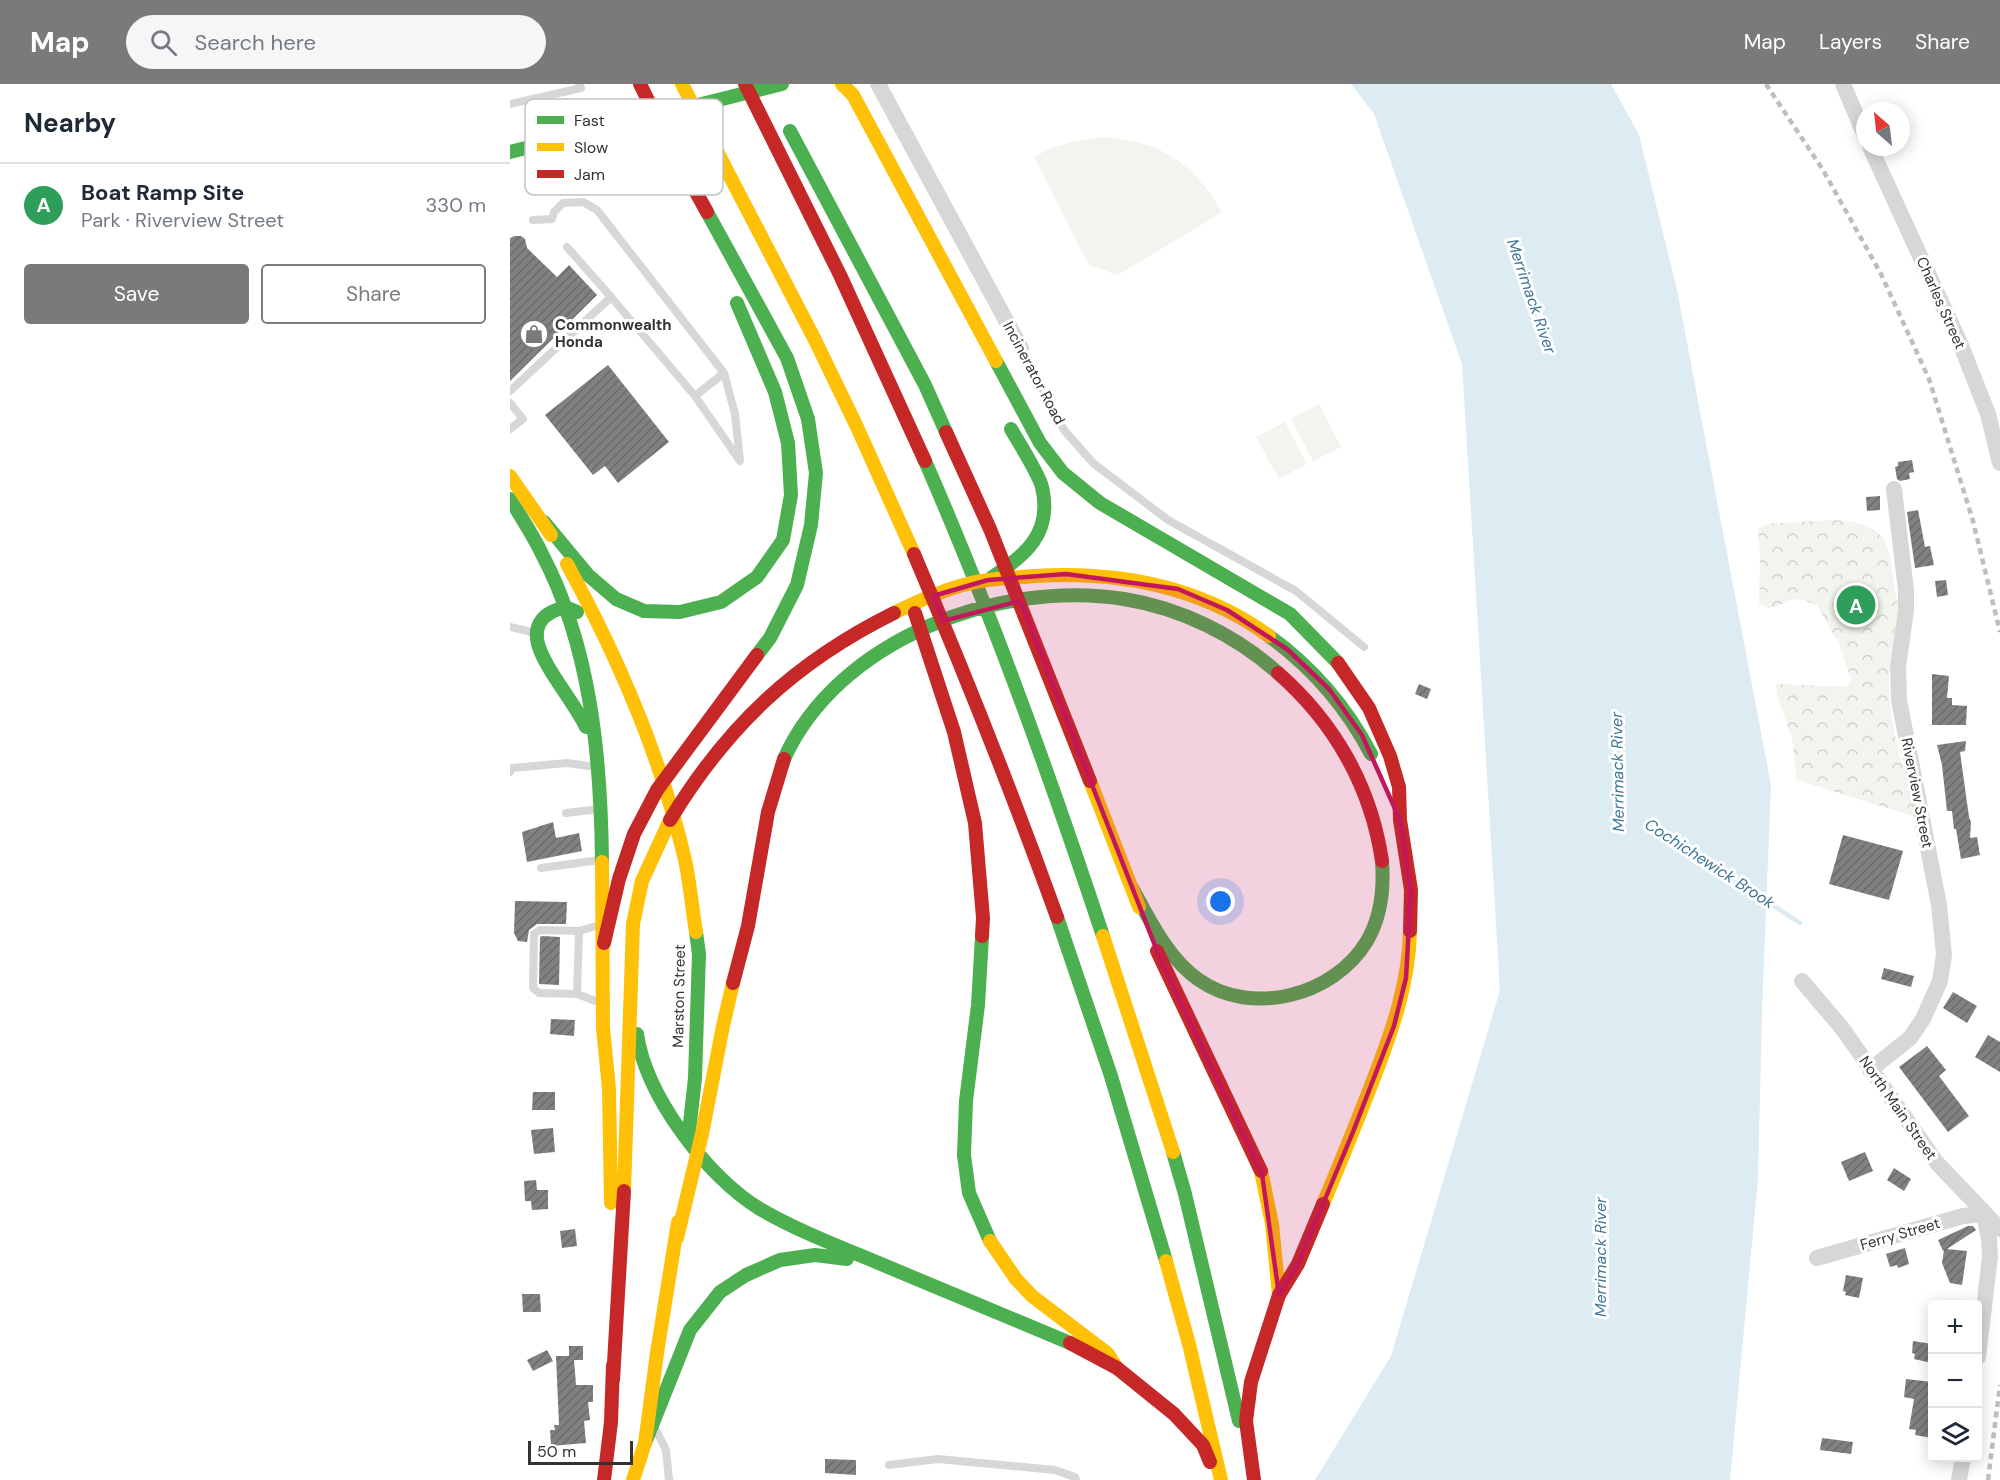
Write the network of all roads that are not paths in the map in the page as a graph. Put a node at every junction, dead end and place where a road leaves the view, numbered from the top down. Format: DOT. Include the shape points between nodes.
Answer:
graph roads {
  1 [pos="579,84"];
  2 [pos="682,84"];
  3 [pos="745,84"];
  4 [pos="765,84"];
  5 [pos="782,84"];
  6 [pos="878,84"];
  7 [pos="1843,84"];
  8 [pos="640,85"];
  9 [pos="834,87"];
  10 [pos="535,99"];
  11 [pos="647,99"];
  12 [pos="690,99"];
  13 [pos="722,99"];
  14 [pos="773,100"];
  15 [pos="525,101"];
  16 [pos="510,105"];
  17 [pos="1856,115"];
  18 [pos="782,116"];
  19 [pos="525,148"];
  20 [pos="510,152"];
  21 [pos="1874,156"];
  22 [pos="723,162"];
  23 [pos="691,195"];
  24 [pos="697,195"];
  25 [pos="533,220"];
  26 [pos="567,247"];
  27 [pos="725,274"];
  28 [pos="734,296"];
  29 [pos="611,297"];
  30 [pos="1021,348"];
  31 [pos="724,373"];
  32 [pos="510,391"];
  33 [pos="695,396"];
  34 [pos="510,403"];
  35 [pos="1003,412"];
  36 [pos="855,423"];
  37 [pos="510,429"];
  38 [pos="857,457"];
  39 [pos="2000,463"];
  40 [pos="510,476"];
  41 [pos="1894,489"];
  42 [pos="510,499"];
  43 [pos="543,522"];
  44 [pos="988,580"];
  45 [pos="908,591"];
  46 [pos="565,607"];
  47 [pos="510,627"];
  48 [pos="536,633"];
  49 [pos="604,638"];
  50 [pos="1365,647"];
  51 [pos="598,752"];
  52 [pos="1376,764"];
  53 [pos="599,767"];
  54 [pos="510,772"];
  55 [pos="1384,784"];
  56 [pos="602,808"];
  57 [pos="566,813"];
  58 [pos="1400,820"];
  59 [pos="603,860"];
  60 [pos="541,868"];
  61 [pos="1132,888"];
  62 [pos="604,924"];
  63 [pos="579,932"];
  64 [pos="604,943"];
  65 [pos="1802,981"];
  66 [pos="577,994"];
  67 [pos="631,996"];
  68 [pos="604,1004"];
  69 [pos="1870,1070"];
  70 [pos="684,1193"];
  71 [pos="1984,1214"];
  72 [pos="2000,1229"];
  73 [pos="1817,1258"];
  74 [pos="884,1265"];
  75 [pos="1279,1295"];
  76 [pos="1977,1354"];
  77 [pos="1117,1368"];
  78 [pos="613,1380"];
  79 [pos="653,1422"];
  80 [pos="645,1443"];
  81 [pos="1962,1462"];
  82 [pos="889,1465"];
  83 [pos="1252,1476"];
  84 [pos="604,1480"];
  85 [pos="633,1480"];
  86 [pos="669,1480"];
  87 [pos="1076,1480"];
  88 [pos="1220,1480"];
  89 [pos="1959,1480"];
  1 -- 10 [label="lane" via="581,88"];
  2 -- 12 [label="main road"];
  3 -- 83 [label="main road" via="909,423 963,547 999,644 1092,902 1174,1155"];
  4 -- 14 [label="main road"];
  5 -- 13 [label="main road"];
  6 -- 30 [label="street, Incinerator Road"];
  7 -- 17 [label="street"];
  8 -- 11 [label="main road"];
  9 -- 58 [label="main road" via="854,94 1040,443 1063,473 1100,503 1290,614 1335,658 1369,708 1390,756 1399,788"];
  15 -- 16 [label="lane"];
  18 -- 61 [label="main road" via="925,385 990,529"];
  19 -- 20 [label="main road"];
  21 -- 39 [label="street, Charles Street" via="1960,343 1988,414"];
  22 -- 36 [label="main road"];
  23 -- 27 [label="main road"];
  24 -- 64 [label="main road" via="786,358 808,419 816,473 811,525 797,585 770,638 657,790 634,834"];
  25 -- 31 [label="lane" via="552,219 563,203 583,201 597,210"];
  26 -- 29 [label="lane"];
  28 -- 43 [label="main road" via="775,392 788,443 791,495 783,540 757,577 721,602 680,612 644,610 616,599 588,574"];
  29 -- 32 [label="lane"];
  29 -- 33 [label="lane"];
  30 -- 50 [label="lane, Incinerator Road" via="1064,430 1093,463 1168,520 1296,591"];
  31 -- 33 [label="lane"];
  31 -- 33 [label="lane" via="735,414 740,461"];
  34 -- 37 [label="lane" via="523,419"];
  35 -- 44 [label="main road" via="1042,486 1044,512 1038,537 1020,558"];
  36 -- 38 [label="main road"];
  36 -- 88 [label="main road" via="991,737 1079,978 1165,1250"];
  40 -- 43 [label="main road, Marston Street"];
  41 -- 69 [label="street, Riverview Street" via="1906,600 1898,667 1899,700 1939,905 1944,955 1941,981 1923,1019 1910,1038"];
  42 -- 46 [label="main road"];
  43 -- 49 [label="main road, Marston Street"];
  44 -- 52 [label="main road" via="1066,574 1123,578 1178,589 1227,610 1268,634 1324,684 1362,735"];
  44 -- 67 [label="main road" via="923,600 850,636 783,685 730,736 684,794 661,833 642,882 635,908"];
  45 -- 77 [label="main road" via="954,732 975,823 983,918 978,1005 966,1101 964,1155 969,1193 991,1243 1016,1279 1032,1296 1107,1353"];
  46 -- 48 [label="main road" via="547,614"];
  46 -- 49 [label="main road" via="583,614"];
  46 -- 51 [label="main road" via="576,639"];
  47 -- 48 [label="lane"];
  48 -- 51 [label="main road" via="540,649 581,714"];
  49 -- 70 [label="main road, Marston Street" via="641,719 685,861 699,954 695,1078"];
  51 -- 53 [label="main road"];
  53 -- 54 [label="lane" via="543,764 512,768"];
  53 -- 56 [label="main road"];
  55 -- 58 [label="main road"];
  56 -- 57 [label="lane"];
  56 -- 59 [label="main road"];
  58 -- 75 [label="main road" via="1411,890 1410,950 1401,1000 1353,1132 1298,1264"];
  59 -- 60 [label="lane"];
  59 -- 62 [label="main road"];
  61 -- 70 [label="main road" via="1178,964 1222,993 1247,999 1297,995 1335,976 1352,962 1364,947 1382,902 1381,846 1370,804 1347,754 1295,686 1261,657 1215,629 1165,609 1109,597 1064,596 968,612 879,651 846,676 807,720 790,747 771,800 744,946"];
  61 -- 75 [label="main road" via="1161,961 1262,1174"];
  62 -- 63 [label="lane"];
  62 -- 64 [label="main road"];
  63 -- 66 [label="lane"];
  63 -- 66 [label="lane" via="540,930 534,934 533,987 539,993"];
  64 -- 68 [label="main road"];
  65 -- 69 [label="street, North Main Street" via="1842,1028"];
  66 -- 68 [label="lane"];
  67 -- 74 [label="main road" via="639,1048 656,1089 675,1123 717,1174 759,1208"];
  67 -- 78 [label="main road"];
  68 -- 78 [label="main road"];
  69 -- 71 [label="street, North Main Street" via="1928,1152"];
  70 -- 80 [label="main road"];
  71 -- 72 [label="street, North Main Street"];
  71 -- 73 [label="street, Ferry Street" via="1963,1216"];
  71 -- 76 [label="street" via="1990,1257"];
  74 -- 77 [label="main road" via="1075,1345"];
  74 -- 79 [label="main road" via="815,1255 780,1260 720,1292 690,1330"];
  75 -- 83 [label="main road" via="1251,1382 1246,1421"];
  77 -- 88 [label="main road" via="1174,1414 1203,1445"];
  78 -- 84 [label="main road"];
  79 -- 80 [label="main road"];
  79 -- 86 [label="lane" via="666,1450"];
  80 -- 85 [label="main road"];
  81 -- 89 [label="street"];
  82 -- 87 [label="lane" via="938,1459 1055,1470"];
}
